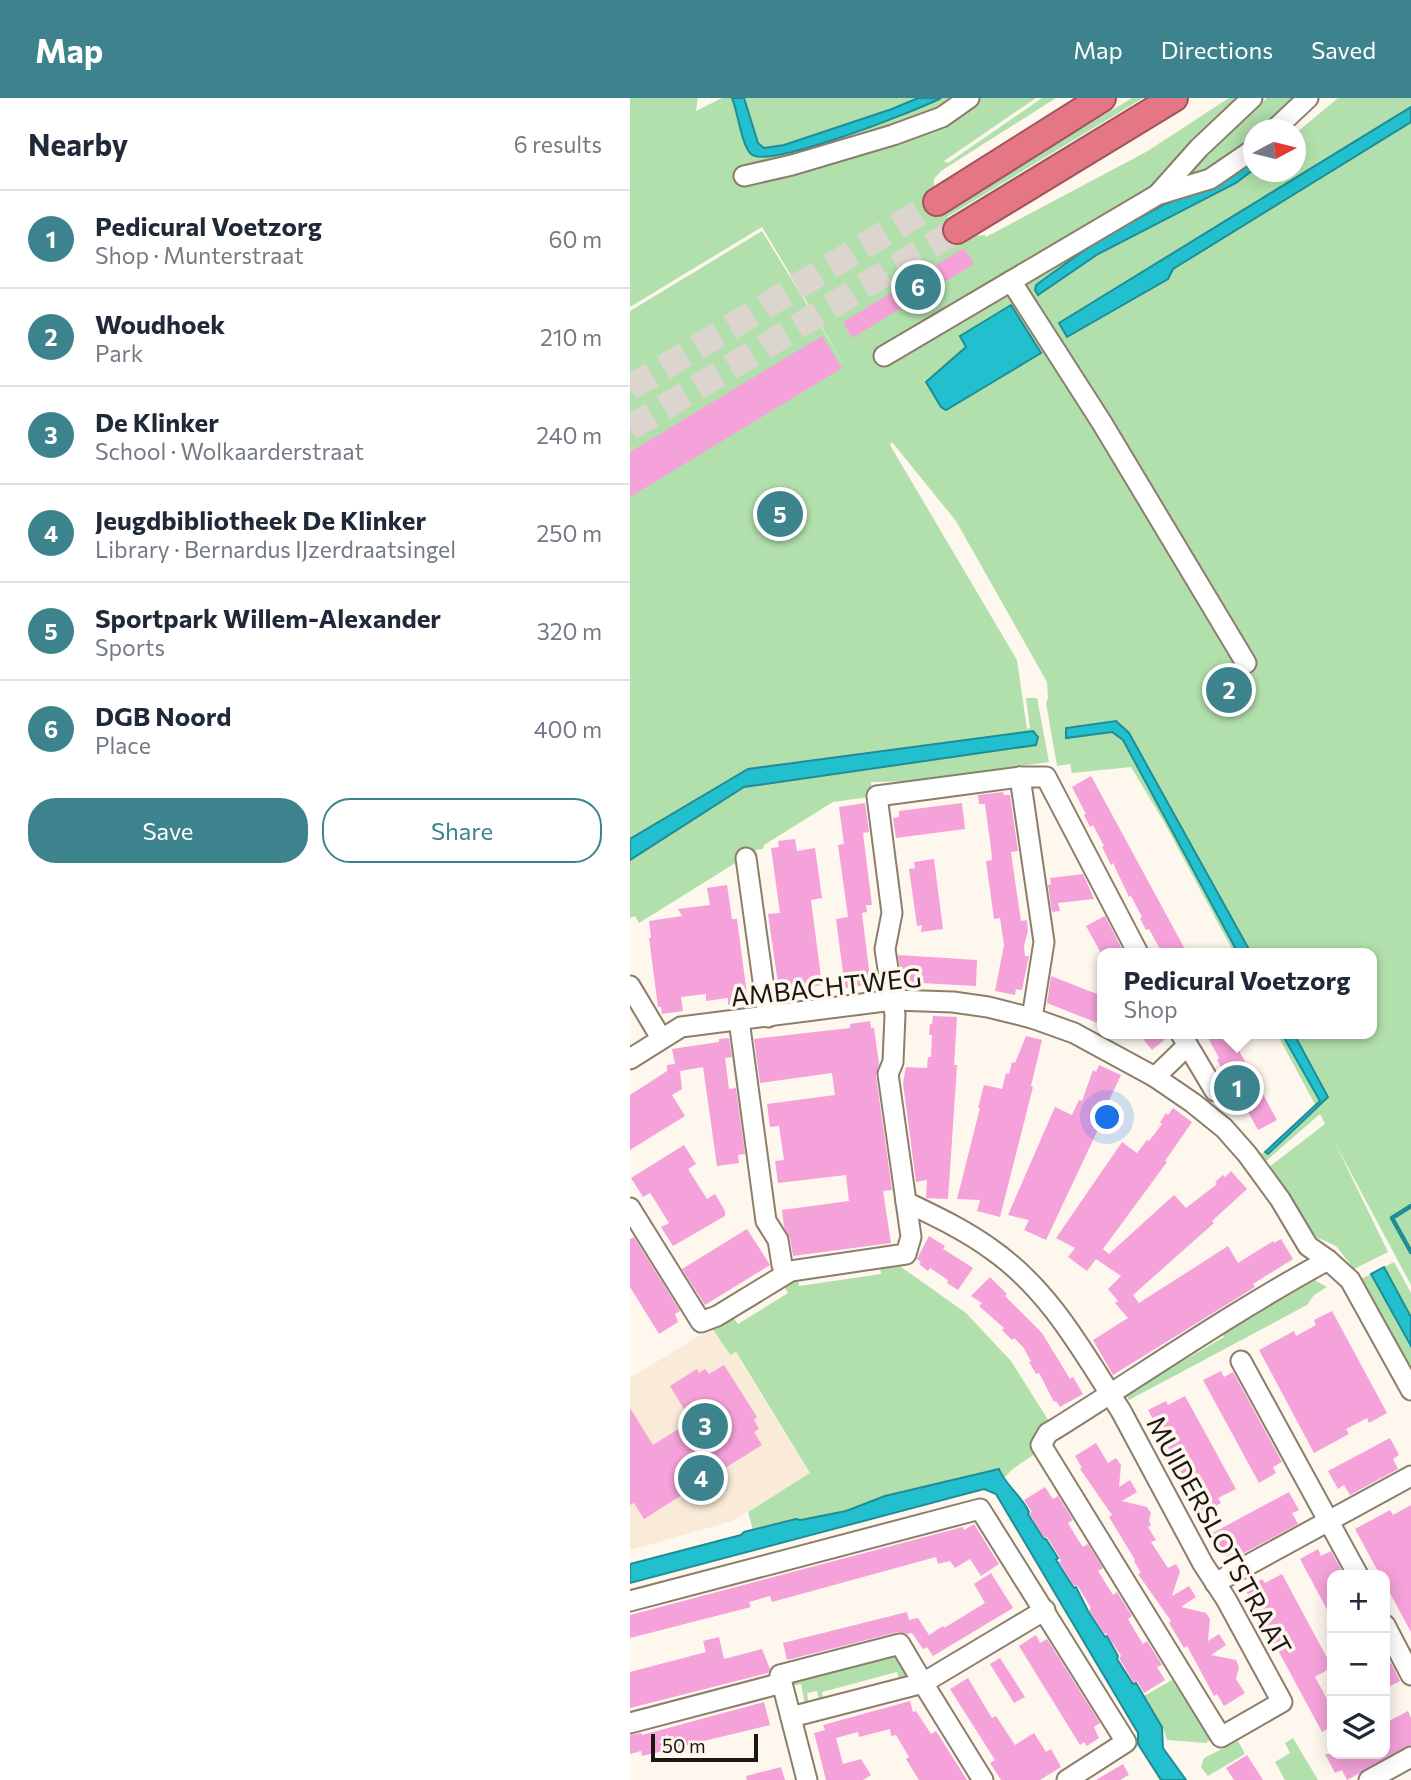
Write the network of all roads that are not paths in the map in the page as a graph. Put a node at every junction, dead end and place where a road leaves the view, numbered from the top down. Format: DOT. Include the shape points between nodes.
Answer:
graph roads {
  1 [pos="969,98"];
  2 [pos="1075,98"];
  3 [pos="1102,98"];
  4 [pos="1174,98"];
  5 [pos="1252,98"];
  6 [pos="1308,98"];
  7 [pos="1286,119"];
  8 [pos="1243,156"];
  9 [pos="744,176"];
  10 [pos="1157,195"];
  11 [pos="957,230"];
  12 [pos="1012,281"];
  13 [pos="884,356"];
  14 [pos="1246,663"];
  15 [pos="1020,777"];
  16 [pos="746,858"];
  17 [pos="1136,948"];
  18 [pos="630,986"];
  19 [pos="893,1000"];
  20 [pos="768,1017"];
  21 [pos="1032,1018"];
  22 [pos="739,1020"];
  23 [pos="661,1038"];
  24 [pos="1184,1040"];
  25 [pos="630,1059"];
  26 [pos="1155,1077"];
  27 [pos="1215,1091"];
  28 [pos="906,1202"];
  29 [pos="630,1208"];
  30 [pos="1328,1260"];
  31 [pos="787,1273"];
  32 [pos="1241,1361"];
  33 [pos="1411,1390"];
  34 [pos="1111,1394"];
  35 [pos="1411,1476"];
  36 [pos="1327,1521"];
  37 [pos="1355,1570"];
  38 [pos="1215,1583"];
  39 [pos="630,1601"];
  40 [pos="1045,1610"];
  41 [pos="1389,1633"];
  42 [pos="1411,1675"];
  43 [pos="781,1679"];
  44 [pos="923,1684"];
  45 [pos="791,1717"];
  46 [pos="630,1723"];
  47 [pos="1411,1757"];
  48 [pos="807,1780"];
  49 [pos="983,1780"];
  50 [pos="1069,1780"];
  51 [pos="1369,1780"];
  1 -- 9 [label="street" via="942,117 893,135"];
  2 -- 3 [label="highway" via="935,195"];
  4 -- 11 [label="highway"];
  5 -- 10 [label="street"];
  6 -- 7 [label="street"];
  8 -- 10 [label="street" via="1210,179"];
  10 -- 12 [label="street"];
  12 -- 13 [label="street"];
  12 -- 14 [label="street"];
  15 -- 17 [label="street" via="1052,775"];
  15 -- 19 [label="street" via="877,796 892,913 885,949"];
  15 -- 21 [label="street" via="1044,942"];
  16 -- 20 [label="street"];
  18 -- 23 [label="street"];
  19 -- 20 [label="street, AMBACHTWEG"];
  19 -- 21 [label="street, AMBACHTWEG" via="963,1003"];
  19 -- 28 [label="street" via="893,1062 888,1074"];
  20 -- 22 [label="street, AMBACHTWEG"];
  21 -- 26 [label="street, AMBACHTWEG" via="1106,1048"];
  22 -- 23 [label="street, AMBACHTWEG" via="681,1027"];
  22 -- 31 [label="street" via="766,1222 778,1240"];
  23 -- 25 [label="street, AMBACHTWEG"];
  24 -- 26 [label="street"];
  24 -- 27 [label="street"];
  26 -- 30 [label="street, AMBACHTWEG" via="1224,1128 1280,1199 1308,1246"];
  28 -- 31 [label="street" via="911,1237 906,1254"];
  28 -- 34 [label="street, MUIDERSLOTSTRAAT" via="992,1249 1028,1280 1079,1342"];
  29 -- 31 [label="street" via="701,1322"];
  30 -- 33 [label="street, AMBACHTWEG" via="1350,1280"];
  30 -- 34 [label="street"];
  32 -- 36 [label="street"];
  34 -- 38 [label="street, MUIDERSLOTSTRAAT"];
  34 -- 38 [label="street, MUIDERSLOTSTRAAT" via="1048,1433 1041,1445 1221,1737 1282,1702"];
  35 -- 36 [label="street"];
  36 -- 37 [label="street"];
  36 -- 38 [label="street"];
  39 -- 40 [label="street" via="980,1509"];
  40 -- 44 [label="street"];
  40 -- 50 [label="street" via="1125,1742"];
  41 -- 42 [label="street"];
  43 -- 44 [label="street" via="900,1644"];
  43 -- 45 [label="street"];
  43 -- 46 [label="street"];
  44 -- 45 [label="street"];
  44 -- 49 [label="street"];
  45 -- 48 [label="street"];
  47 -- 51 [label="street"];
}
